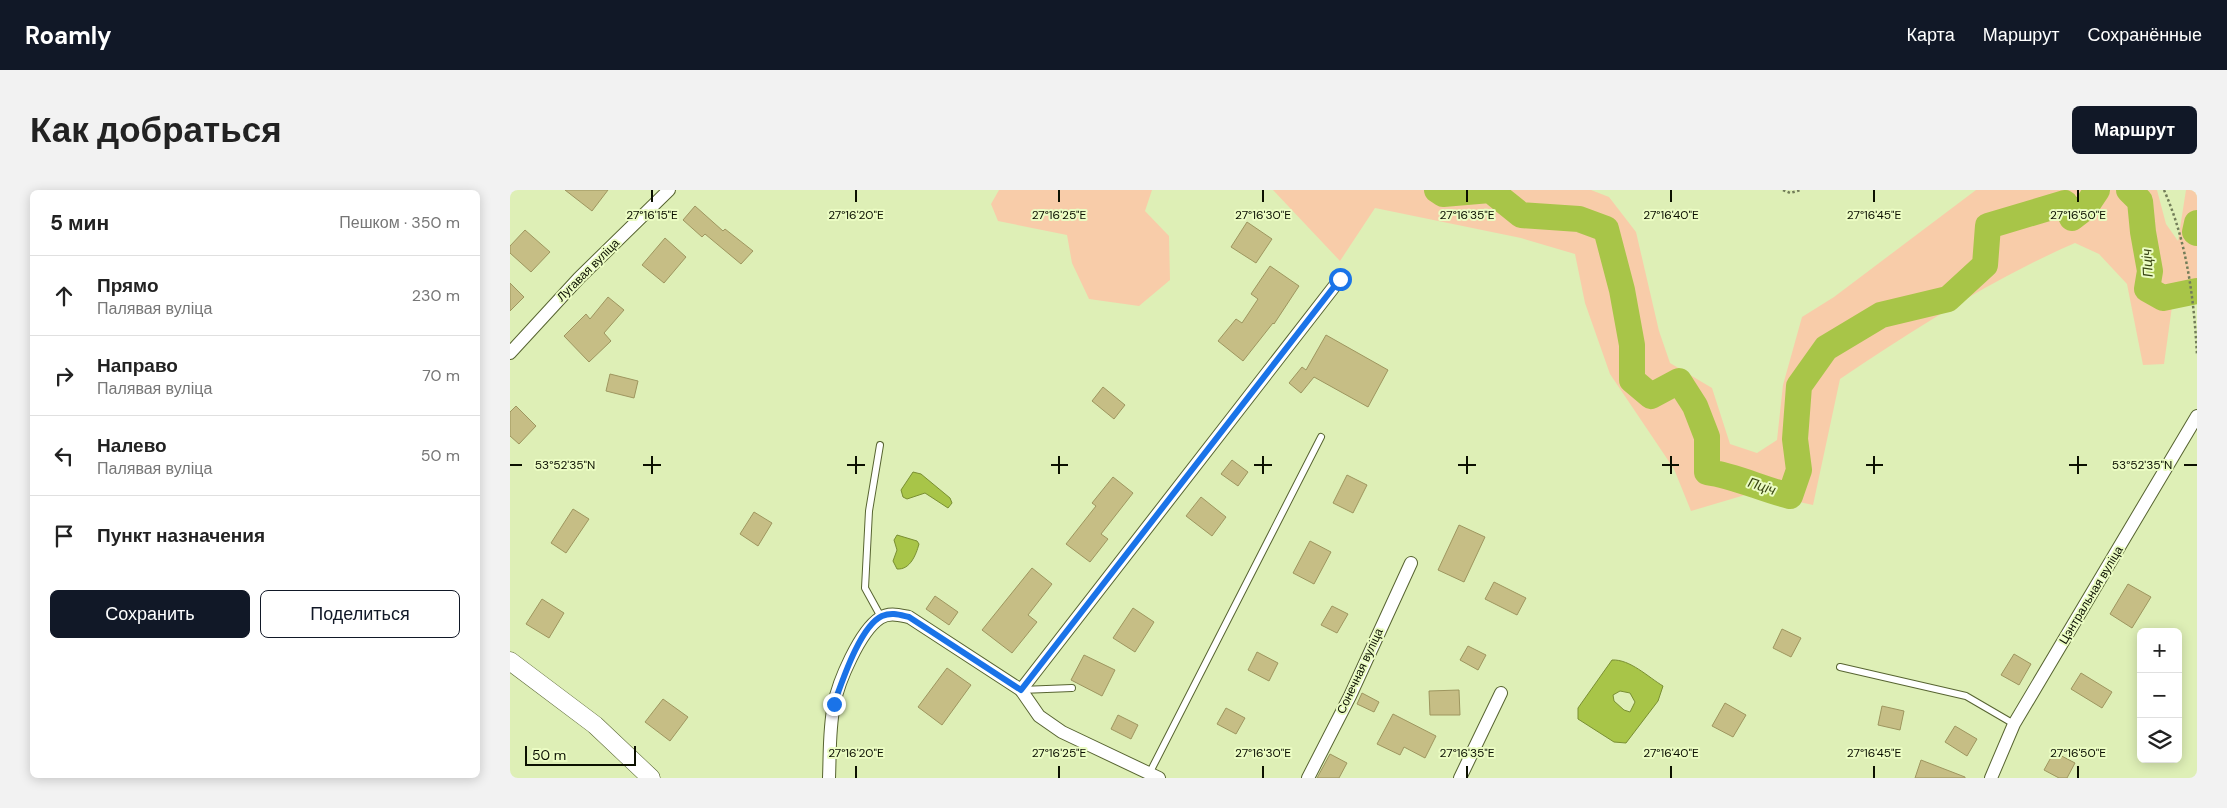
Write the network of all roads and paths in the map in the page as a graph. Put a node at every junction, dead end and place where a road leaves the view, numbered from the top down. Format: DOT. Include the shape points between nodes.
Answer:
graph roads {
  1 [pos="669,190"];
  2 [pos="1783,190"];
  3 [pos="1801,190"];
  4 [pos="2164,190"];
  5 [pos="1340,279"];
  6 [pos="2197,323"];
  7 [pos="2195,327"];
  8 [pos="510,353"];
  9 [pos="2197,355"];
  10 [pos="2197,416"];
  11 [pos="1321,436"];
  12 [pos="880,445"];
  13 [pos="1411,563"];
  14 [pos="881,617"];
  15 [pos="510,661"];
  16 [pos="1840,667"];
  17 [pos="1072,688"];
  18 [pos="1021,690"];
  19 [pos="1501,693"];
  20 [pos="2014,724"];
  21 [pos="1154,776"];
  22 [pos="651,778"];
  23 [pos="828,778"];
  24 [pos="1308,778"];
  25 [pos="1460,778"];
  26 [pos="1991,778"];
  1 -- 8 [label="street, Лугавая вуліца" via="579,278"];
  2 -- 3 [label="path" via="1790,193"];
  4 -- 7 [label="path" via="2174,212 2191,284"];
  5 -- 18 [label="street"];
  6 -- 7 [label="path"];
  7 -- 9 [label="path"];
  10 -- 20 [label="street, Цэнтральная вуліца"];
  11 -- 21 [label="lane"];
  12 -- 14 [label="lane" via="869,511 865,588"];
  13 -- 24 [label="street, Сонечная вуліца"];
  14 -- 18 [label="street" via="894,614 909,617"];
  14 -- 23 [label="street" via="870,627 850,660 834,704"];
  15 -- 22 [label="main road" via="595,725"];
  16 -- 20 [label="lane" via="1966,696"];
  17 -- 18 [label="lane"];
  18 -- 21 [label="street" via="1039,716 1062,732"];
  19 -- 25 [label="street"];
  20 -- 26 [label="street, Цэнтральная вуліца"];
}
